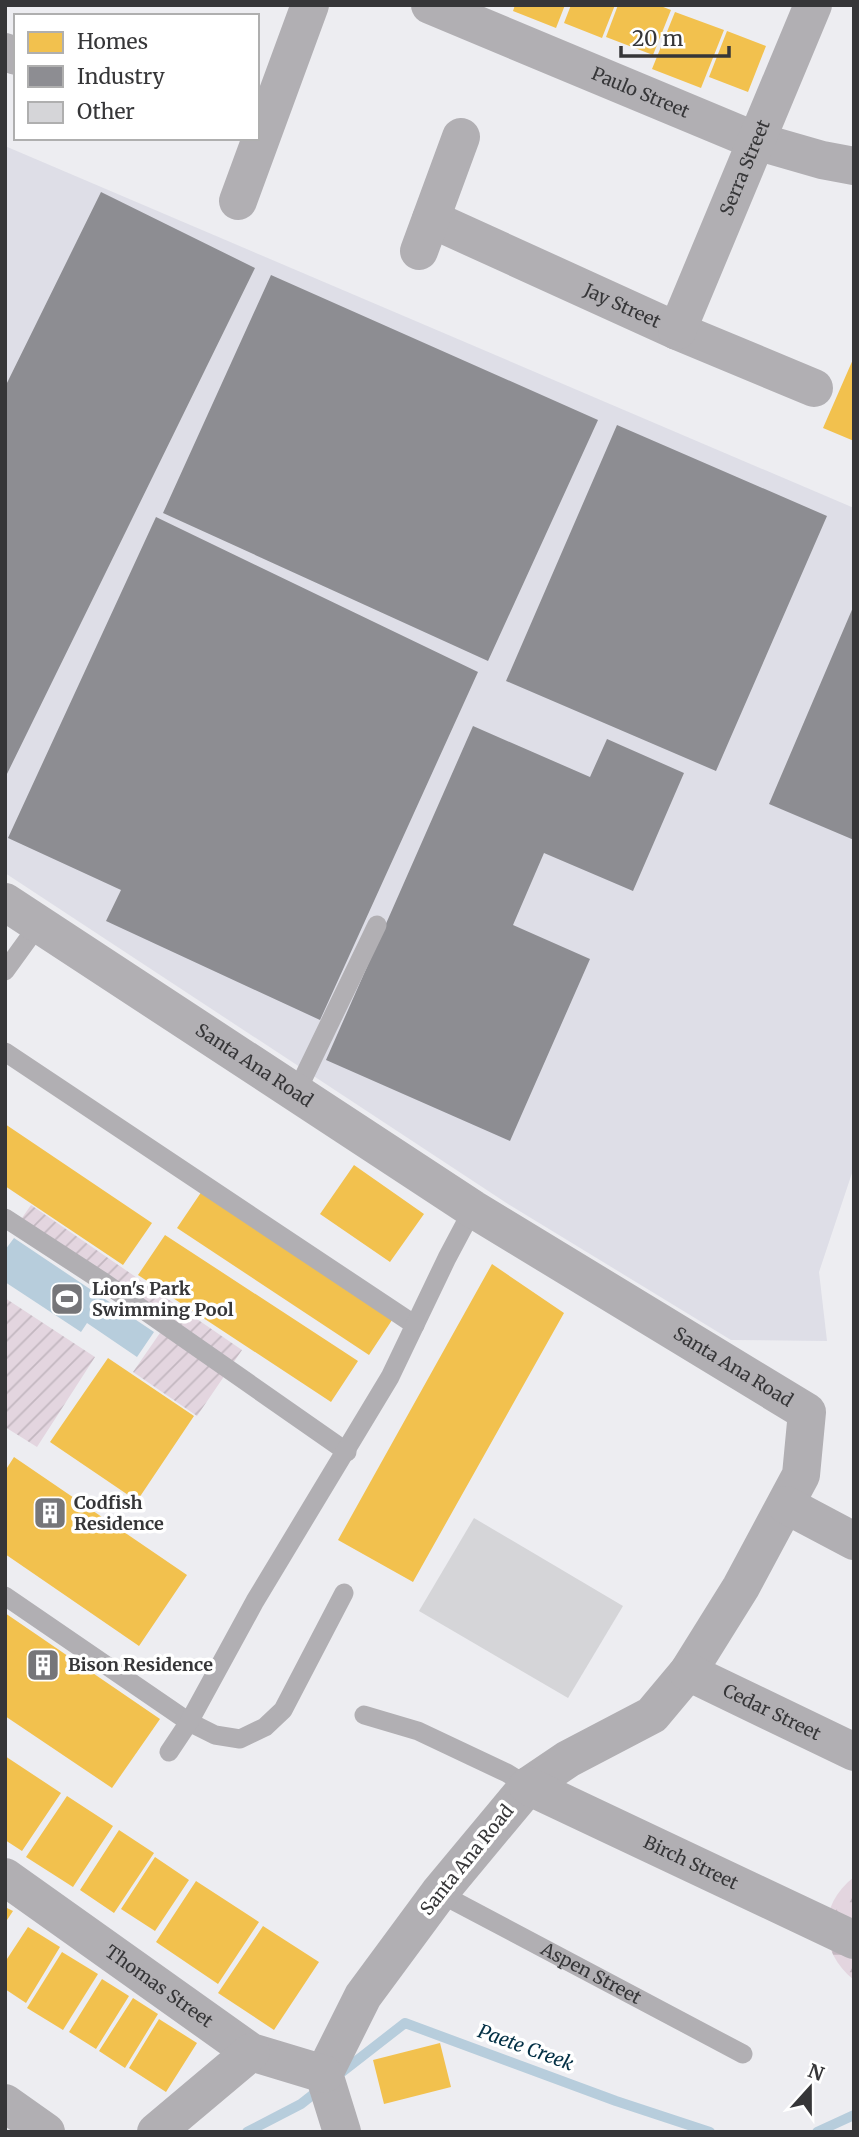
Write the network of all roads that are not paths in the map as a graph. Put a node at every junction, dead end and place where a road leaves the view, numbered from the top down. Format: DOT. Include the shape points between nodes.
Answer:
graph roads {
  1 [pos="310,5"];
  2 [pos="430,5"];
  3 [pos="813,5"];
  4 [pos="259,123"];
  5 [pos="461,137"];
  6 [pos="251,141"];
  7 [pos="756,141"];
  8 [pos="854,166"];
  9 [pos="238,201"];
  10 [pos="677,331"];
  11 [pos="814,388"];
  12 [pos="5,902"];
  13 [pos="38,924"];
  14 [pos="377,925"];
  15 [pos="5,971"];
  16 [pos="5,1052"];
  17 [pos="296,1093"];
  18 [pos="473,1209"];
  19 [pos="5,1218"];
  20 [pos="415,1325"];
  21 [pos="346,1452"];
  22 [pos="786,1505"];
  23 [pos="854,1541"];
  24 [pos="344,1594"];
  25 [pos="5,1596"];
  26 [pos="688,1672"];
  27 [pos="364,1715"];
  28 [pos="189,1721"];
  29 [pos="169,1752"];
  30 [pos="854,1752"];
  31 [pos="528,1786"];
  32 [pos="5,1877"];
  33 [pos="439,1893"];
  34 [pos="854,1940"];
  35 [pos="251,2052"];
  36 [pos="743,2054"];
  37 [pos="324,2074"];
  38 [pos="5,2103"];
  39 [pos="46,2132"];
  40 [pos="156,2132"];
  41 [pos="342,2132"];
  1 -- 4 [label="street"];
  2 -- 7 [label="street, Paulo Street"];
  3 -- 7 [label="street, Serra Street"];
  5 -- 10 [label="street, Jay Street" via="425,235"];
  6 -- 9 [label="street"];
  7 -- 8 [label="street, Paulo Street"];
  7 -- 10 [label="street, Serra Street"];
  10 -- 11 [label="street, Jay Street"];
  12 -- 13 [label="street, Santa Ana Road"];
  13 -- 15 [label="lane"];
  13 -- 17 [label="street, Santa Ana Road"];
  14 -- 17 [label="lane"];
  16 -- 20 [label="lane"];
  17 -- 18 [label="street, Santa Ana Road"];
  18 -- 20 [label="lane"];
  18 -- 22 [label="street, Santa Ana Road" via="807,1412 801,1475"];
  19 -- 21 [label="lane"];
  20 -- 21 [label="lane"];
  21 -- 28 [label="lane"];
  22 -- 23 [label="street"];
  22 -- 26 [label="street, Santa Ana Road"];
  24 -- 28 [label="lane" via="283,1710 265,1727 240,1739 215,1735"];
  25 -- 28 [label="lane"];
  26 -- 30 [label="street, Cedar Street"];
  26 -- 31 [label="street, Santa Ana Road" via="652,1715 568,1759"];
  27 -- 31 [label="lane" via="418,1731"];
  28 -- 29 [label="lane"];
  31 -- 33 [label="street, Santa Ana Road"];
  31 -- 34 [label="street, Birch Street"];
  32 -- 35 [label="street, Thomas Street"];
  33 -- 36 [label="lane, Aspen Street"];
  33 -- 37 [label="street, Santa Ana Road" via="363,1996"];
  35 -- 37 [label="street, Thomas Street"];
  35 -- 40 [label="street"];
  37 -- 41 [label="street"];
  38 -- 39 [label="street"];
}
